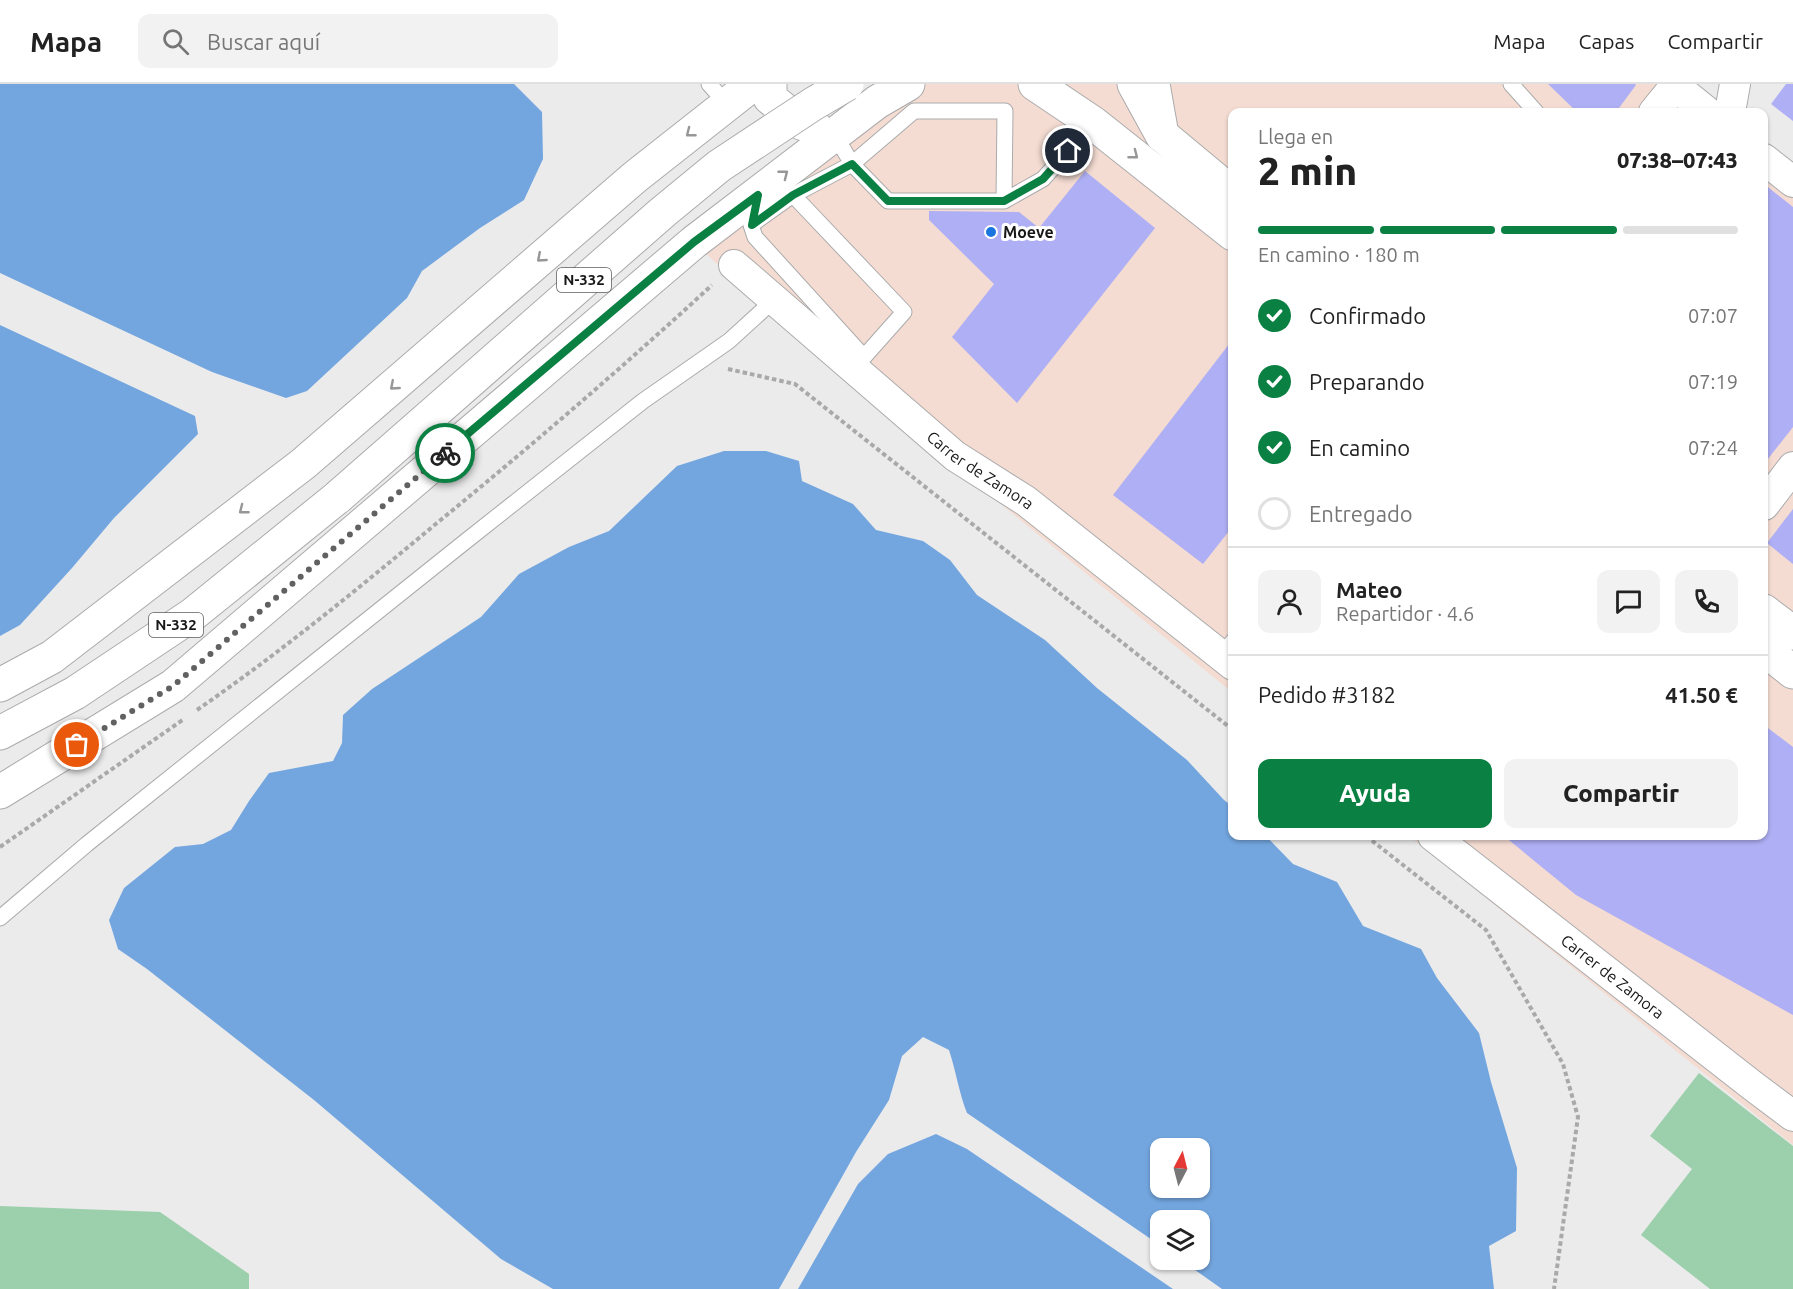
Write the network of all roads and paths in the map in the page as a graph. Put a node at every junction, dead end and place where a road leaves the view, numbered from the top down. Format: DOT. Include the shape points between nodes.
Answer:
graph roads {
  1 [pos="753,84"];
  2 [pos="770,84"];
  3 [pos="847,84"];
  4 [pos="908,84"];
  5 [pos="1035,84"];
  6 [pos="1134,84"];
  7 [pos="1153,84"];
  8 [pos="1511,84"];
  9 [pos="1735,84"];
  10 [pos="1678,85"];
  11 [pos="718,94"];
  12 [pos="1532,108"];
  13 [pos="1658,108"];
  14 [pos="1703,108"];
  15 [pos="1731,108"];
  16 [pos="1093,123"];
  17 [pos="835,135"];
  18 [pos="1162,135"];
  19 [pos="1768,162"];
  20 [pos="852,164"];
  21 [pos="1793,182"];
  22 [pos="1228,190"];
  23 [pos="793,195"];
  24 [pos="1004,201"];
  25 [pos="754,210"];
  26 [pos="1228,230"];
  27 [pos="734,265"];
  28 [pos="774,300"];
  29 [pos="710,356"];
  30 [pos="1793,468"];
  31 [pos="1768,500"];
  32 [pos="1768,614"];
  33 [pos="1793,633"];
  34 [pos="1768,652"];
  35 [pos="1228,653"];
  36 [pos="1793,672"];
  37 [pos="0,685"];
  38 [pos="195,711"];
  39 [pos="186,718"];
  40 [pos="1228,726"];
  41 [pos="0,733"];
  42 [pos="0,792"];
  43 [pos="1371,840"];
  44 [pos="1438,840"];
  45 [pos="0,847"];
  46 [pos="0,918"];
  47 [pos="1793,1116"];
  48 [pos="1554,1289"];
  1 -- 11 [label="main road"];
  2 -- 17 [label="main road" via="770,98 801,123"];
  3 -- 41 [label="main road, N-332, bridge" via="719,166 338,497 192,615 75,693"];
  4 -- 17 [label="main road"];
  5 -- 16 [label="main road"];
  6 -- 18 [label="main road"];
  7 -- 18 [label="main road"];
  8 -- 12 [label="lane"];
  9 -- 15 [label="street"];
  10 -- 13 [label="street"];
  10 -- 14 [label="street"];
  11 -- 37 [label="main road, one-way" via="635,177 303,464 52,657"];
  16 -- 24 [label="lane" via="1043,179"];
  16 -- 26 [label="main road, one-way"];
  17 -- 20 [label="lane"];
  25 -- 17 [label="main road, one-way"];
  18 -- 22 [label="main road"];
  19 -- 21 [label="street"];
  20 -- 23 [label="lane"];
  20 -- 24 [label="lane" via="888,201"];
  20 -- 24 [label="lane" via="914,111 1005,111"];
  23 -- 25 [label="lane"];
  23 -- 25 [label="lane" via="904,312 864,357 755,237"];
  25 -- 42 [label="main road" via="694,242 173,686"];
  27 -- 28 [label="street, Carrer de Zamora"];
  27 -- 38 [label="path" via="495,476 324,616"];
  28 -- 29 [label="lane"];
  28 -- 35 [label="street, Carrer de Zamora" via="955,456 1026,501"];
  29 -- 40 [label="path" via="730,370 795,384"];
  29 -- 46 [label="lane" via="643,401 87,844"];
  30 -- 31 [label="street"];
  32 -- 33 [label="main road"];
  34 -- 36 [label="main road"];
  39 -- 45 [label="path"];
  43 -- 48 [label="path" via="1486,930 1563,1064 1578,1117"];
  44 -- 47 [label="street, Carrer de Zamora"];
}
